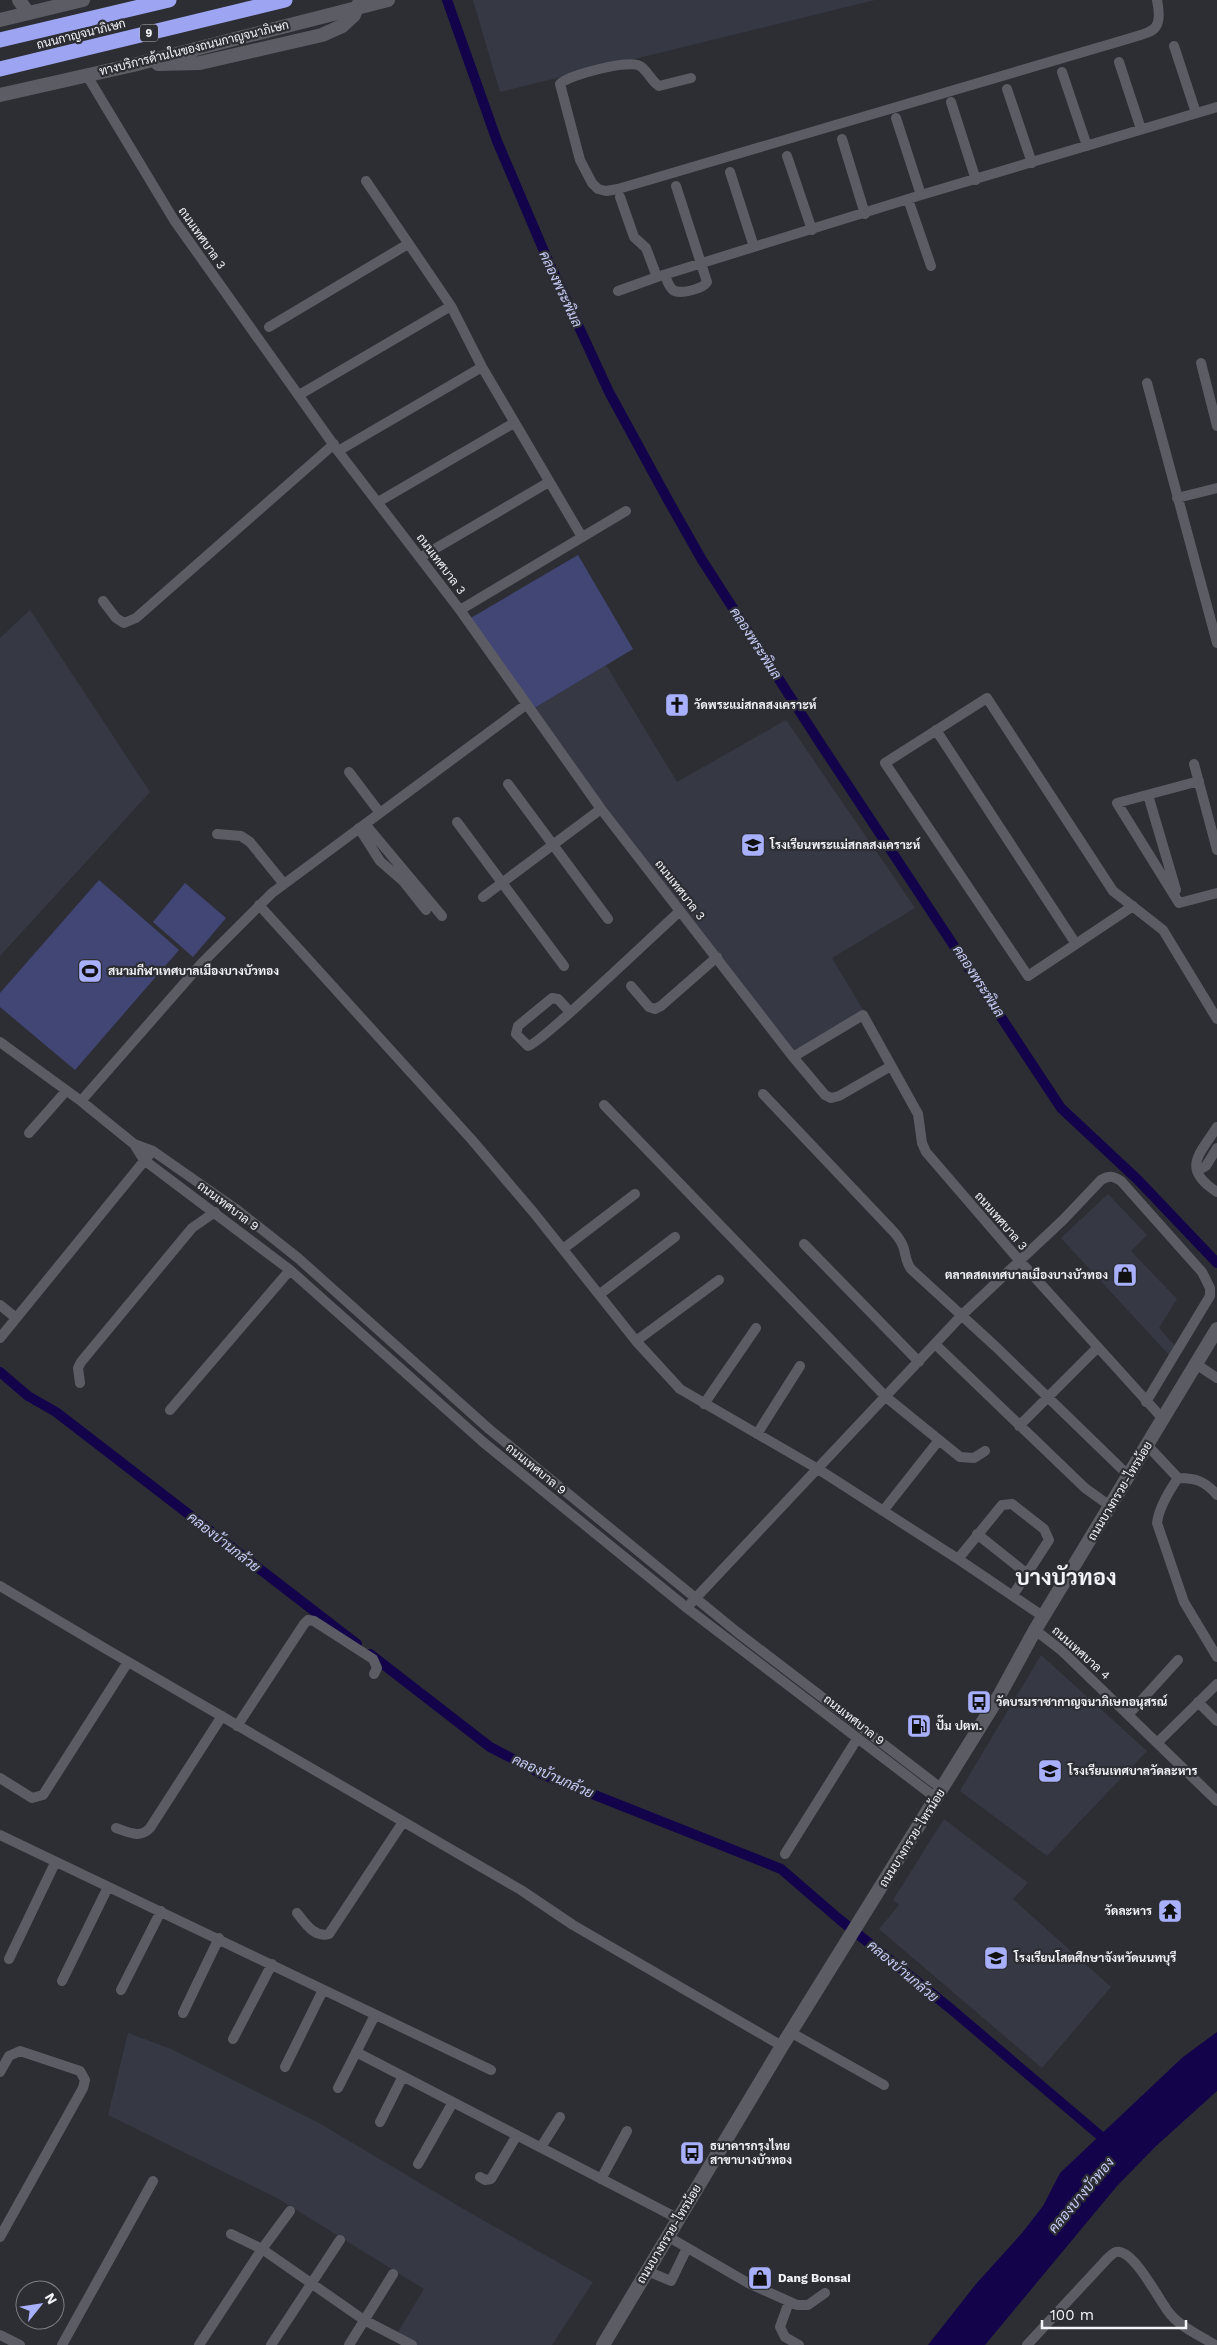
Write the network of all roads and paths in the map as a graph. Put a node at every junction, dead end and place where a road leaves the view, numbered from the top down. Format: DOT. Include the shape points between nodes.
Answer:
graph roads {
  1 [pos="19,0"];
  2 [pos="83,0"];
  3 [pos="169,0"];
  4 [pos="283,0"];
  5 [pos="360,0"];
  6 [pos="388,0"];
  7 [pos="1157,0"];
  8 [pos="28,13"];
  9 [pos="0,20"];
  10 [pos="0,40"];
  11 [pos="1174,46"];
  12 [pos="1119,62"];
  13 [pos="133,65"];
  14 [pos="0,69"];
  15 [pos="1062,72"];
  16 [pos="86,74"];
  17 [pos="691,78"];
  18 [pos="1007,89"];
  19 [pos="0,95"];
  20 [pos="951,102"];
  21 [pos="1217,107"];
  22 [pos="1196,113"];
  23 [pos="896,118"];
  24 [pos="1142,129"];
  25 [pos="842,139"];
  26 [pos="1087,146"];
  27 [pos="787,156"];
  28 [pos="1032,163"];
  29 [pos="730,172"];
  30 [pos="976,180"];
  31 [pos="366,181"];
  32 [pos="676,186"];
  33 [pos="921,195"];
  34 [pos="620,198"];
  35 [pos="908,200"];
  36 [pos="865,214"];
  37 [pos="812,230"];
  38 [pos="408,244"];
  39 [pos="754,247"];
  40 [pos="701,263"];
  41 [pos="931,266"];
  42 [pos="661,276"];
  43 [pos="618,291"];
  44 [pos="451,306"];
  45 [pos="269,327"];
  46 [pos="1201,363"];
  47 [pos="482,367"];
  48 [pos="1147,383"];
  49 [pos="299,395"];
  50 [pos="514,423"];
  51 [pos="1217,426"];
  52 [pos="336,447"];
  53 [pos="549,482"];
  54 [pos="1217,488"];
  55 [pos="1178,498"];
  56 [pos="378,502"];
  57 [pos="626,511"];
  58 [pos="582,537"];
  59 [pos="421,557"];
  60 [pos="103,601"];
  61 [pos="460,610"];
  62 [pos="1217,643"];
  63 [pos="527,704"];
  64 [pos="936,730"];
  65 [pos="1194,764"];
  66 [pos="349,772"];
  67 [pos="1199,781"];
  68 [pos="508,784"];
  69 [pos="1148,795"];
  70 [pos="601,809"];
  71 [pos="380,813"];
  72 [pos="457,822"];
  73 [pos="362,826"];
  74 [pos="217,834"];
  75 [pos="551,844"];
  76 [pos="1217,850"];
  77 [pos="502,883"];
  78 [pos="284,884"];
  79 [pos="1217,893"];
  80 [pos="483,897"];
  81 [pos="1179,903"];
  82 [pos="260,905"];
  83 [pos="1133,906"];
  84 [pos="426,910"];
  85 [pos="680,911"];
  86 [pos="442,916"];
  87 [pos="608,919"];
  88 [pos="1076,944"];
  89 [pos="717,957"];
  90 [pos="564,966"];
  91 [pos="631,986"];
  92 [pos="570,1012"];
  93 [pos="1217,1018"];
  94 [pos="0,1042"];
  95 [pos="794,1057"];
  96 [pos="891,1066"];
  97 [pos="66,1091"];
  98 [pos="763,1094"];
  99 [pos="81,1102"];
  100 [pos="604,1105"];
  101 [pos="1217,1127"];
  102 [pos="29,1133"];
  103 [pos="134,1144"];
  104 [pos="1217,1148"];
  105 [pos="153,1151"];
  106 [pos="144,1160"];
  107 [pos="1196,1171"];
  108 [pos="1217,1192"];
  109 [pos="635,1194"];
  110 [pos="215,1212"];
  111 [pos="675,1237"];
  112 [pos="804,1244"];
  113 [pos="563,1249"];
  114 [pos="1019,1260"];
  115 [pos="290,1270"];
  116 [pos="719,1280"];
  117 [pos="600,1294"];
  118 [pos="0,1305"];
  119 [pos="962,1316"];
  120 [pos="16,1318"];
  121 [pos="756,1328"];
  122 [pos="1217,1329"];
  123 [pos="0,1338"];
  124 [pos="636,1341"];
  125 [pos="936,1345"];
  126 [pos="1097,1348"];
  127 [pos="919,1362"];
  128 [pos="1196,1364"];
  129 [pos="800,1366"];
  130 [pos="1217,1378"];
  131 [pos="80,1383"];
  132 [pos="886,1397"];
  133 [pos="1048,1398"];
  134 [pos="1146,1402"];
  135 [pos="704,1404"];
  136 [pos="170,1410"];
  137 [pos="1163,1419"];
  138 [pos="1019,1426"];
  139 [pos="757,1434"];
  140 [pos="939,1440"];
  141 [pos="1147,1445"];
  142 [pos="986,1451"];
  143 [pos="818,1469"];
  144 [pos="1129,1476"];
  145 [pos="1178,1478"];
  146 [pos="1217,1496"];
  147 [pos="1110,1506"];
  148 [pos="883,1511"];
  149 [pos="977,1534"];
  150 [pos="958,1559"];
  151 [pos="1026,1573"];
  152 [pos="0,1586"];
  153 [pos="1012,1595"];
  154 [pos="695,1598"];
  155 [pos="687,1608"];
  156 [pos="1044,1617"];
  157 [pos="1035,1630"];
  158 [pos="1217,1656"];
  159 [pos="1178,1660"];
  160 [pos="128,1662"];
  161 [pos="374,1674"];
  162 [pos="1217,1684"];
  163 [pos="1198,1702"];
  164 [pos="1129,1714"];
  165 [pos="222,1716"];
  166 [pos="1217,1721"];
  167 [pos="237,1726"];
  168 [pos="857,1739"];
  169 [pos="1158,1742"];
  170 [pos="0,1778"];
  171 [pos="939,1793"];
  172 [pos="1217,1801"];
  173 [pos="403,1822"];
  174 [pos="116,1828"];
  175 [pos="1,1838"];
  176 [pos="785,1854"];
  177 [pos="55,1863"];
  178 [pos="108,1887"];
  179 [pos="161,1911"];
  180 [pos="297,1913"];
  181 [pos="219,1938"];
  182 [pos="9,1959"];
  183 [pos="272,1964"];
  184 [pos="62,1981"];
  185 [pos="121,1990"];
  186 [pos="323,1990"];
  187 [pos="183,2014"];
  188 [pos="375,2015"];
  189 [pos="790,2032"];
  190 [pos="232,2040"];
  191 [pos="782,2046"];
  192 [pos="356,2052"];
  193 [pos="284,2067"];
  194 [pos="491,2070"];
  195 [pos="0,2072"];
  196 [pos="403,2076"];
  197 [pos="884,2086"];
  198 [pos="338,2088"];
  199 [pos="453,2102"];
  200 [pos="560,2117"];
  201 [pos="380,2122"];
  202 [pos="627,2131"];
  203 [pos="518,2135"];
  204 [pos="541,2147"];
  205 [pos="418,2164"];
  206 [pos="480,2177"];
  207 [pos="601,2179"];
  208 [pos="153,2181"];
  209 [pos="290,2212"];
  210 [pos="677,2218"];
  211 [pos="231,2234"];
  212 [pos="667,2236"];
  213 [pos="0,2237"];
  214 [pos="340,2240"];
  215 [pos="687,2248"];
  216 [pos="262,2249"];
  217 [pos="647,2271"];
  218 [pos="393,2274"];
  219 [pos="311,2282"];
  220 [pos="825,2294"];
  221 [pos="789,2302"];
  222 [pos="364,2320"];
  223 [pos="0,2335"];
  224 [pos="608,2343"];
  225 [pos="20,2345"];
  226 [pos="62,2345"];
  227 [pos="199,2345"];
  228 [pos="271,2345"];
  229 [pos="349,2345"];
  230 [pos="412,2345"];
  231 [pos="799,2345"];
  232 [pos="1028,2345"];
  233 [pos="1216,2345"];
  1 -- 8 [label="main road"];
  2 -- 8 [label="main road"];
  3 -- 10 [label="highway, ถนนกาญจนาภิเษก / 9"];
  4 -- 14 [label="highway, ถนนกาญจนาภิเษก / 9"];
  5 -- 13 [label="main road" via="354,15 342,26 322,35 200,63"];
  6 -- 13 [label="main road, ทางบริการด้านในของถนนกาญจนาภิเษก"];
  7 -- 17 [label="street" via="1161,17 1157,26 1124,40 618,189 606,191 592,184 580,160 560,84 576,76 626,63 640,66 659,86"];
  8 -- 9 [label="main road"];
  11 -- 22 [label="street"];
  12 -- 24 [label="street"];
  13 -- 16 [label="main road, ทางบริการด้านในของถนนกาญจนาภิเษก"];
  15 -- 26 [label="street"];
  16 -- 19 [label="main road, ทางบริการด้านในของถนนกาญจนาภิเษก"];
  16 -- 49 [label="street, ถนนเทศบาล 3" via="174,220"];
  18 -- 28 [label="street"];
  20 -- 30 [label="street"];
  21 -- 22 [label="street"];
  22 -- 24 [label="street"];
  23 -- 33 [label="street"];
  24 -- 26 [label="street"];
  25 -- 36 [label="street"];
  26 -- 28 [label="street"];
  27 -- 37 [label="street"];
  28 -- 30 [label="street"];
  29 -- 39 [label="street"];
  30 -- 33 [label="street"];
  31 -- 38 [label="street"];
  32 -- 40 [label="street"];
  33 -- 35 [label="street"];
  34 -- 42 [label="street" via="634,237 646,248"];
  35 -- 36 [label="street"];
  35 -- 41 [label="street"];
  36 -- 37 [label="street"];
  37 -- 39 [label="street"];
  38 -- 44 [label="street"];
  38 -- 45 [label="street"];
  39 -- 40 [label="street"];
  40 -- 42 [label="street"];
  40 -- 42 [label="street" via="707,282 703,287 674,291"];
  42 -- 43 [label="street"];
  44 -- 47 [label="street"];
  44 -- 49 [label="street"];
  46 -- 51 [label="street"];
  47 -- 50 [label="street"];
  47 -- 52 [label="street"];
  48 -- 55 [label="street"];
  49 -- 52 [label="street, ถนนเทศบาล 3"];
  50 -- 53 [label="street"];
  50 -- 56 [label="street"];
  52 -- 56 [label="street, ถนนเทศบาล 3"];
  52 -- 60 [label="street" via="136,618 120,622"];
  53 -- 58 [label="street"];
  53 -- 59 [label="street"];
  54 -- 55 [label="street"];
  55 -- 62 [label="street"];
  56 -- 59 [label="street, ถนนเทศบาล 3"];
  57 -- 58 [label="street"];
  58 -- 61 [label="street"];
  59 -- 61 [label="street, ถนนเทศบาล 3"];
  61 -- 63 [label="street, ถนนเทศบาล 3"];
  63 -- 70 [label="street, ถนนเทศบาล 3"];
  63 -- 71 [label="street"];
  64 -- 83 [label="street" via="986,698 1113,891"];
  64 -- 88 [label="street"];
  64 -- 88 [label="street" via="885,763 1028,976"];
  65 -- 67 [label="street"];
  66 -- 71 [label="street"];
  67 -- 69 [label="street"];
  67 -- 76 [label="street"];
  68 -- 75 [label="street"];
  69 -- 81 [label="street"];
  69 -- 81 [label="street" via="1116,803"];
  70 -- 75 [label="street"];
  70 -- 85 [label="street, ถนนเทศบาล 3"];
  71 -- 73 [label="street"];
  72 -- 77 [label="street"];
  73 -- 78 [label="street"];
  73 -- 84 [label="street" via="380,861 403,881"];
  73 -- 86 [label="street"];
  74 -- 78 [label="street" via="241,836 250,842"];
  75 -- 77 [label="street"];
  75 -- 87 [label="street"];
  77 -- 80 [label="street"];
  77 -- 90 [label="street"];
  78 -- 82 [label="street"];
  79 -- 81 [label="street"];
  82 -- 99 [label="street" via="201,964"];
  82 -- 113 [label="street" via="472,1140"];
  83 -- 88 [label="street"];
  83 -- 93 [label="street" via="1163,930"];
  85 -- 89 [label="street, ถนนเทศบาล 3"];
  85 -- 92 [label="street"];
  89 -- 91 [label="street" via="655,1009 649,1007"];
  89 -- 95 [label="street, ถนนเทศบาล 3"];
  92 -- 92 [label="street" via="531,1046 524,1044 516,1034 518,1026 552,998 558,999"];
  94 -- 97 [label="street, ถนนเทศบาล 9"];
  95 -- 96 [label="street, ถนนเทศบาล 3" via="831,1098"];
  95 -- 96 [label="street, ถนนเทศบาล 3" via="863,1015"];
  96 -- 114 [label="street, ถนนเทศบาล 3" via="918,1114 926,1152"];
  97 -- 99 [label="street, ถนนเทศบาล 9"];
  97 -- 102 [label="street"];
  98 -- 119 [label="street" via="891,1229 904,1248 904,1256 911,1269"];
  99 -- 103 [label="street, ถนนเทศบาล 9"];
  100 -- 132 [label="street"];
  101 -- 107 [label="street" via="1196,1160"];
  103 -- 105 [label="street, ถนนเทศบาล 9"];
  103 -- 106 [label="street, ถนนเทศบาล 9"];
  104 -- 107 [label="street" via="1206,1166"];
  105 -- 106 [label="street"];
  105 -- 154 [label="street, ถนนเทศบาล 9" via="236,1209 298,1258 490,1429"];
  106 -- 110 [label="street, ถนนเทศบาล 9"];
  106 -- 120 [label="street"];
  107 -- 108 [label="street" via="1201,1181"];
  109 -- 113 [label="street"];
  110 -- 115 [label="street, ถนนเทศบาล 9"];
  110 -- 131 [label="street" via="192,1228 81,1362 78,1368"];
  111 -- 117 [label="street"];
  112 -- 127 [label="street"];
  113 -- 117 [label="street"];
  114 -- 119 [label="street"];
  114 -- 126 [label="street, ถนนเทศบาล 3"];
  114 -- 134 [label="street" via="1101,1180 1108,1176 1121,1181 1202,1272 1210,1288 1210,1296"];
  115 -- 136 [label="street"];
  115 -- 155 [label="street, ถนนเทศบาล 9" via="483,1442"];
  116 -- 124 [label="street"];
  117 -- 124 [label="street"];
  118 -- 120 [label="street"];
  119 -- 125 [label="street"];
  119 -- 133 [label="street"];
  120 -- 123 [label="street"];
  121 -- 135 [label="street"];
  122 -- 128 [label="main road, ถนนบางกรวย-ไทรน้อย"];
  124 -- 135 [label="street" via="680,1390"];
  125 -- 127 [label="street"];
  125 -- 138 [label="street"];
  126 -- 133 [label="street"];
  126 -- 134 [label="street, ถนนเทศบาล 3"];
  127 -- 132 [label="street"];
  128 -- 130 [label="street"];
  128 -- 137 [label="main road, ถนนบางกรวย-ไทรน้อย"];
  129 -- 139 [label="street"];
  132 -- 140 [label="street"];
  132 -- 143 [label="street"];
  133 -- 138 [label="street"];
  133 -- 144 [label="street"];
  134 -- 137 [label="street, ถนนเทศบาล 3"];
  135 -- 139 [label="street"];
  137 -- 141 [label="main road, ถนนบางกรวย-ไทรน้อย"];
  138 -- 147 [label="street" via="1084,1488"];
  139 -- 143 [label="street"];
  140 -- 142 [label="street" via="960,1457 974,1458"];
  140 -- 148 [label="street"];
  141 -- 144 [label="main road, ถนนบางกรวย-ไทรน้อย"];
  141 -- 145 [label="street"];
  143 -- 148 [label="street"];
  143 -- 154 [label="street"];
  144 -- 147 [label="main road, ถนนบางกรวย-ไทรน้อย"];
  145 -- 146 [label="street" via="1204,1482"];
  145 -- 158 [label="street" via="1169,1490 1157,1523 1184,1602"];
  147 -- 156 [label="main road, ถนนบางกรวย-ไทรน้อย"];
  148 -- 150 [label="street"];
  149 -- 150 [label="street"];
  149 -- 151 [label="street"];
  149 -- 151 [label="street" via="1006,1503 1012,1504 1044,1529 1048,1534 1047,1544"];
  150 -- 153 [label="street"];
  151 -- 153 [label="street"];
  152 -- 160 [label="street"];
  153 -- 156 [label="street"];
  154 -- 155 [label="street"];
  154 -- 171 [label="street, ถนนเทศบาล 9"];
  155 -- 168 [label="street, ถนนเทศบาล 9"];
  156 -- 157 [label="main road, ถนนบางกรวย-ไทรน้อย"];
  157 -- 164 [label="street, ถนนเทศบาล 4"];
  157 -- 171 [label="main road, ถนนบางกรวย-ไทรน้อย" via="1011,1676"];
  159 -- 164 [label="street"];
  160 -- 165 [label="street"];
  160 -- 170 [label="street" via="43,1794 32,1798"];
  161 -- 167 [label="street" via="377,1668 373,1659 308,1620"];
  162 -- 163 [label="street"];
  163 -- 166 [label="street"];
  163 -- 169 [label="street"];
  164 -- 169 [label="street, ถนนเทศบาล 4"];
  165 -- 167 [label="street"];
  165 -- 174 [label="street" via="150,1828 141,1834"];
  167 -- 173 [label="street"];
  168 -- 171 [label="street, ถนนเทศบาล 9"];
  168 -- 176 [label="street"];
  169 -- 172 [label="street, ถนนเทศบาล 4"];
  171 -- 189 [label="main road, ถนนบางกรวย-ไทรน้อย"];
  173 -- 180 [label="street" via="329,1934 324,1936 314,1932"];
  173 -- 191 [label="street"];
  175 -- 177 [label="street"];
  177 -- 178 [label="street"];
  177 -- 182 [label="street"];
  178 -- 179 [label="street"];
  178 -- 184 [label="street"];
  179 -- 181 [label="street"];
  179 -- 185 [label="street"];
  181 -- 183 [label="street"];
  181 -- 187 [label="street"];
  183 -- 186 [label="street"];
  183 -- 190 [label="street"];
  186 -- 188 [label="street"];
  186 -- 193 [label="street"];
  188 -- 192 [label="street"];
  188 -- 194 [label="street"];
  189 -- 191 [label="main road, ถนนบางกรวย-ไทรน้อย"];
  189 -- 197 [label="street"];
  191 -- 210 [label="main road, ถนนบางกรวย-ไทรน้อย"];
  192 -- 196 [label="street"];
  192 -- 198 [label="street"];
  195 -- 213 [label="street" via="6,2059 20,2051 80,2071 85,2080"];
  196 -- 199 [label="street"];
  196 -- 201 [label="street"];
  199 -- 203 [label="street"];
  199 -- 205 [label="street"];
  200 -- 204 [label="street"];
  202 -- 207 [label="street"];
  203 -- 204 [label="street"];
  203 -- 206 [label="street" via="491,2179"];
  204 -- 207 [label="street"];
  207 -- 210 [label="street"];
  208 -- 226 [label="street"];
  209 -- 216 [label="street"];
  210 -- 212 [label="main road, ถนนบางกรวย-ไทรน้อย"];
  211 -- 216 [label="street"];
  212 -- 215 [label="street"];
  212 -- 217 [label="main road, ถนนบางกรวย-ไทรน้อย"];
  214 -- 219 [label="street"];
  215 -- 217 [label="street" via="672,2280"];
  215 -- 221 [label="street"];
  216 -- 219 [label="street"];
  216 -- 227 [label="street"];
  217 -- 224 [label="main road, ถนนบางกรวย-ไทรน้อย"];
  218 -- 222 [label="street"];
  219 -- 222 [label="street"];
  219 -- 228 [label="street"];
  220 -- 221 [label="street" via="808,2304"];
  221 -- 231 [label="street" via="780,2327 785,2337"];
  222 -- 229 [label="street"];
  222 -- 230 [label="street"];
  223 -- 225 [label="street"];
  232 -- 233 [label="street" via="1115,2252 1132,2259 1176,2320"];
}
